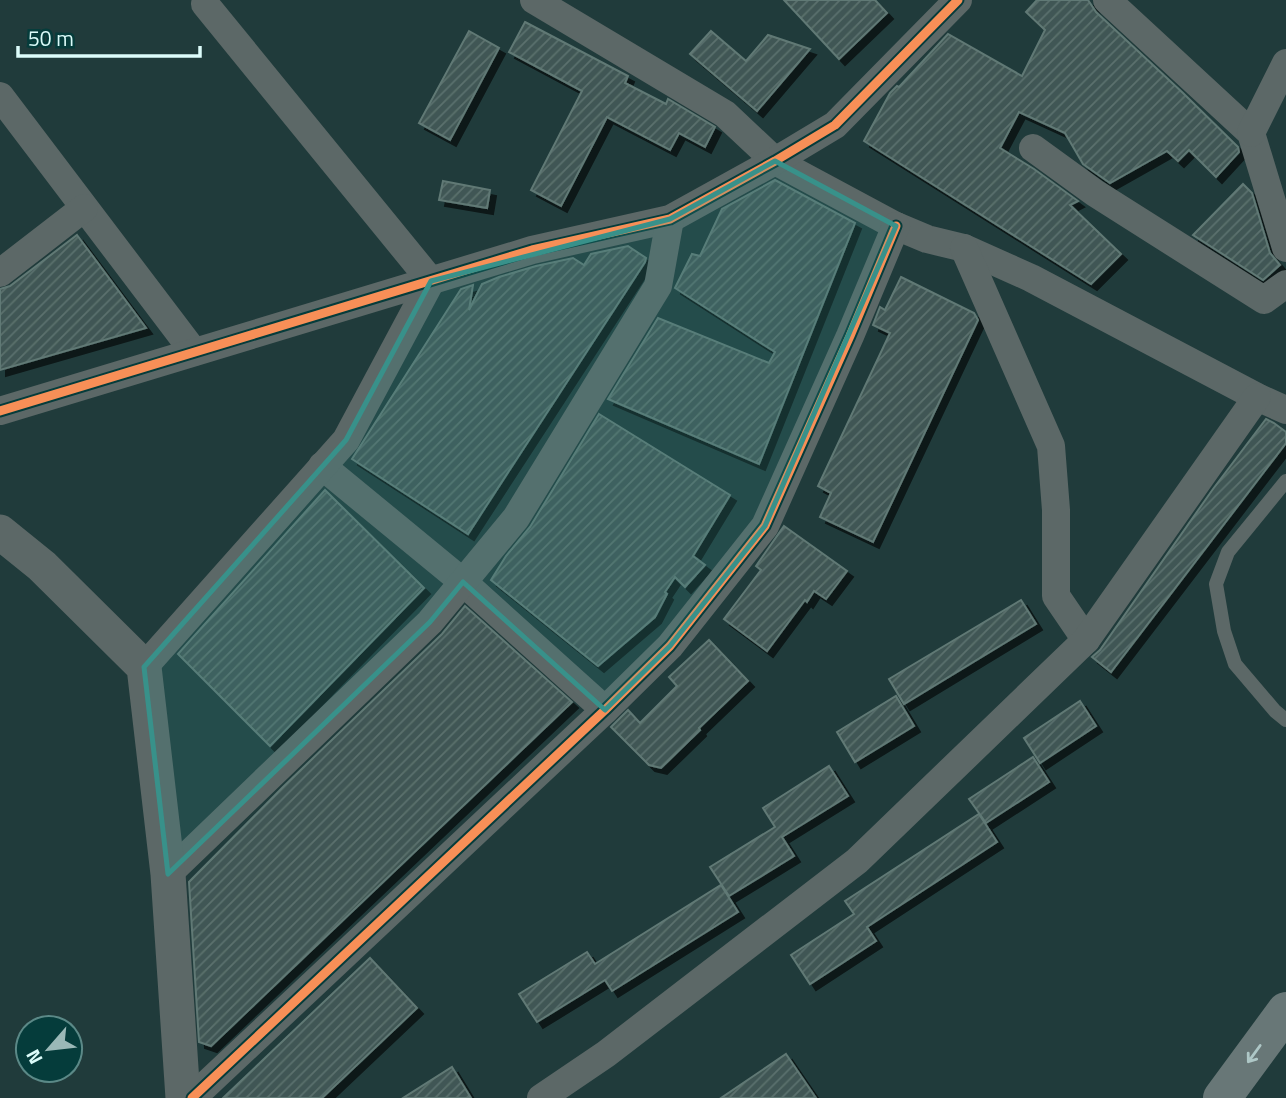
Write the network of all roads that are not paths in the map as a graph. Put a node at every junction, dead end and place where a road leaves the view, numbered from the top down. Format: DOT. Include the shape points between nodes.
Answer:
graph roads {
  1 [pos="534,0"];
  2 [pos="958,0"];
  3 [pos="1107,0"];
  4 [pos="204,1"];
  5 [pos="1286,63"];
  6 [pos="0,96"];
  7 [pos="1251,133"];
  8 [pos="1033,148"];
  9 [pos="775,161"];
  10 [pos="84,208"];
  11 [pos="670,219"];
  12 [pos="896,226"];
  13 [pos="964,248"];
  14 [pos="1286,248"];
  15 [pos="0,273"];
  16 [pos="431,281"];
  17 [pos="1286,284"];
  18 [pos="194,352"];
  19 [pos="1257,397"];
  20 [pos="1286,410"];
  21 [pos="0,411"];
  22 [pos="322,467"];
  23 [pos="1286,481"];
  24 [pos="0,532"];
  25 [pos="463,582"];
  26 [pos="1086,640"];
  27 [pos="144,667"];
  28 [pos="604,709"];
  29 [pos="1286,720"];
  30 [pos="168,874"];
  31 [pos="1286,1011"];
  32 [pos="1286,1054"];
  33 [pos="183,1098"];
  34 [pos="192,1098"];
  35 [pos="541,1098"];
  36 [pos="1222,1098"];
  37 [pos="1254,1098"];
  1 -- 9 [label="street" via="725,114"];
  2 -- 9 [label="street" via="835,125"];
  3 -- 7 [label="street"];
  4 -- 16 [label="street"];
  5 -- 7 [label="street"];
  6 -- 10 [label="street"];
  7 -- 14 [label="street"];
  8 -- 17 [label="street" via="1095,193 1264,300"];
  9 -- 11 [label="street"];
  9 -- 12 [label="street"];
  10 -- 15 [label="street"];
  10 -- 18 [label="street"];
  11 -- 16 [label="street" via="532,250"];
  11 -- 25 [label="street" via="658,286 516,519"];
  12 -- 13 [label="street"];
  12 -- 28 [label="street" via="765,526 670,646"];
  13 -- 19 [label="street" via="1031,278"];
  13 -- 26 [label="street" via="1051,446 1056,596"];
  16 -- 18 [label="street"];
  16 -- 22 [label="street" via="346,440"];
  18 -- 21 [label="street"];
  19 -- 20 [label="street"];
  19 -- 26 [label="street"];
  22 -- 25 [label="street"];
  22 -- 27 [label="street"];
  23 -- 29 [label="lane" via="1228,552 1216,584 1235,664"];
  24 -- 27 [label="street" via="42,566"];
  25 -- 28 [label="street"];
  25 -- 30 [label="street" via="430,622"];
  26 -- 35 [label="street" via="857,861 606,1054"];
  27 -- 30 [label="street"];
  28 -- 34 [label="street"];
  30 -- 33 [label="street"];
  31 -- 36 [label="main road, one-way"];
  32 -- 37 [label="main road"];
}
